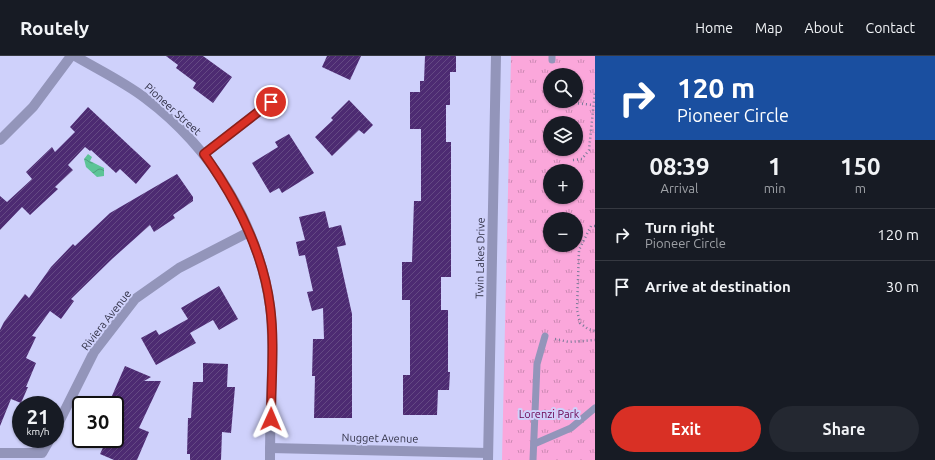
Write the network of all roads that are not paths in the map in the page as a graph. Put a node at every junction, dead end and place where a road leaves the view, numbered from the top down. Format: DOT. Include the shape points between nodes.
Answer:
graph roads {
  1 [pos="71,56"];
  2 [pos="76,56"];
  3 [pos="496,56"];
  4 [pos="271,102"];
  5 [pos="0,140"];
  6 [pos="204,154"];
  7 [pos="249,232"];
  8 [pos="545,336"];
  9 [pos="595,408"];
  10 [pos="64,412"];
  11 [pos="534,444"];
  12 [pos="45,448"];
  13 [pos="270,448"];
  14 [pos="0,453"];
  15 [pos="488,456"];
  16 [pos="270,460"];
  17 [pos="533,460"];
  1 -- 5 [label="street" via="33,107"];
  2 -- 6 [label="street, Pioneer Street" via="146,99"];
  3 -- 15 [label="street, Twin Lakes Drive"];
  4 -- 6 [label="street"];
  6 -- 7 [label="street, Pioneer Street" via="238,206"];
  7 -- 10 [label="street, Riviera Avenue" via="179,268 135,299 94,352"];
  7 -- 13 [label="street, Pioneer Street" via="270,306"];
  8 -- 11 [label="lane" via="537,364"];
  9 -- 11 [label="lane" via="570,428"];
  11 -- 17 [label="lane"];
  12 -- 14 [label="street" via="42,453"];
  13 -- 15 [label="street, Nugget Avenue"];
  13 -- 16 [label="street, Pioneer Street"];
}
